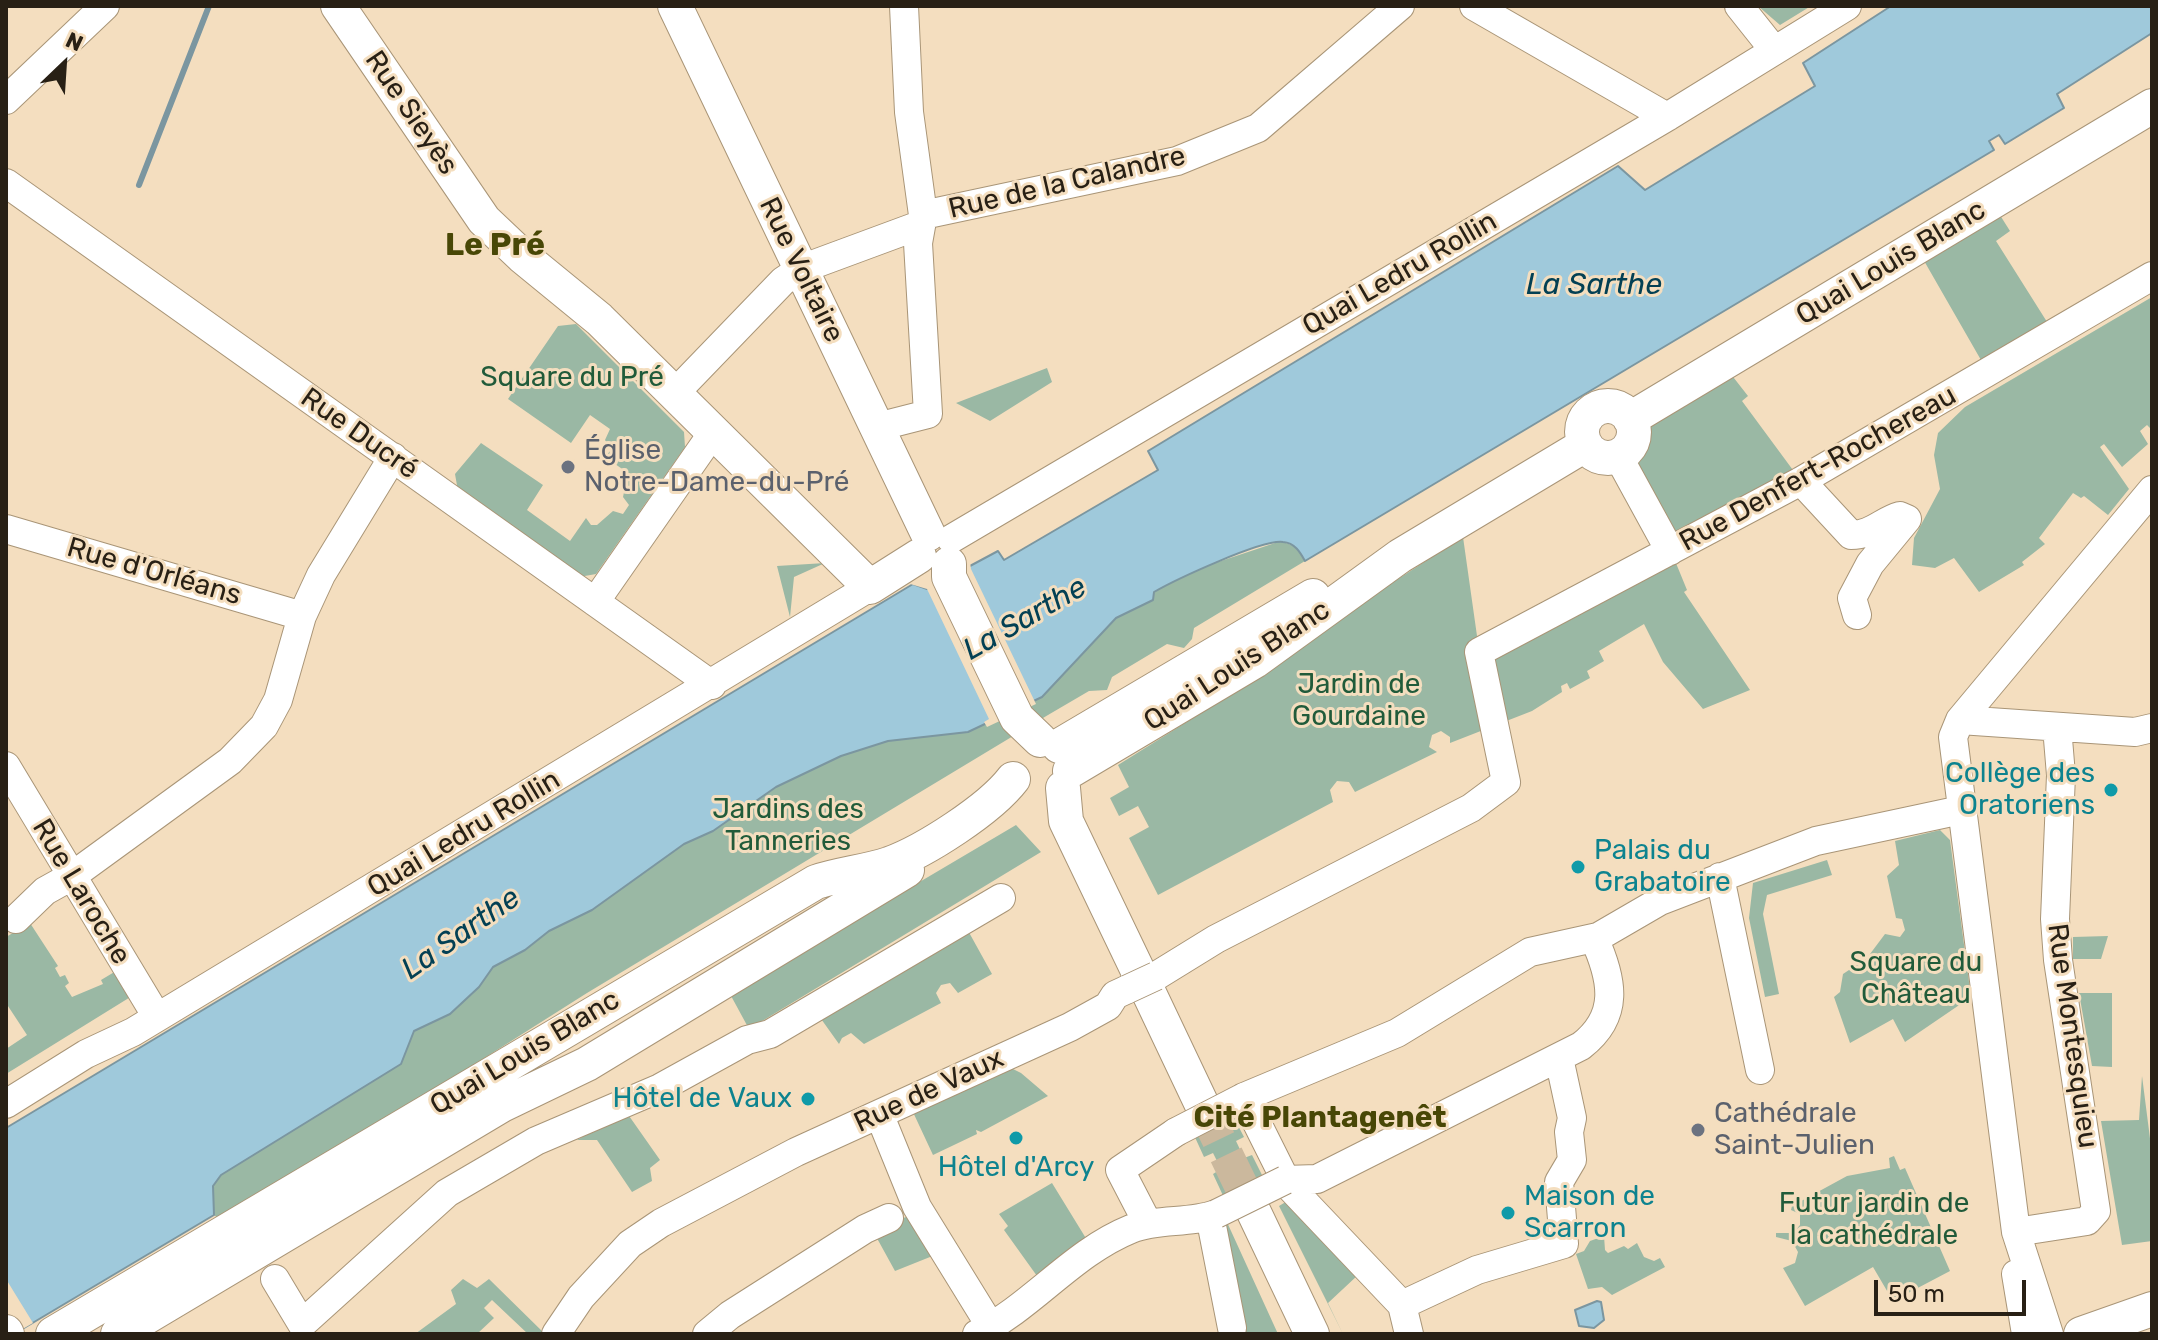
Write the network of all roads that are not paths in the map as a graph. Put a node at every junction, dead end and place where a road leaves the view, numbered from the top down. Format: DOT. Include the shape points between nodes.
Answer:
graph roads {
  1 [pos="105,6"];
  2 [pos="338,6"];
  3 [pos="675,6"];
  4 [pos="904,6"];
  5 [pos="1400,6"];
  6 [pos="1474,6"];
  7 [pos="1739,6"];
  8 [pos="1847,6"];
  9 [pos="1774,50"];
  10 [pos="6,100"];
  11 [pos="2152,106"];
  12 [pos="1667,117"];
  13 [pos="6,183"];
  14 [pos="922,220"];
  15 [pos="801,269"];
  16 [pos="2152,276"];
  17 [pos="673,395"];
  18 [pos="1630,419"];
  19 [pos="877,427"];
  20 [pos="712,434"];
  21 [pos="1585,445"];
  22 [pos="1618,456"];
  23 [pos="392,457"];
  24 [pos="1801,481"];
  25 [pos="2152,490"];
  26 [pos="6,529"];
  27 [pos="1670,551"];
  28 [pos="939,557"];
  29 [pos="870,587"];
  30 [pos="595,602"];
  31 [pos="1857,615"];
  32 [pos="302,616"];
  33 [pos="712,685"];
  34 [pos="1960,720"];
  35 [pos="2057,727"];
  36 [pos="2152,728"];
  37 [pos="6,766"];
  38 [pos="1034,768"];
  39 [pos="1506,782"];
  40 [pos="1961,810"];
  41 [pos="72,876"];
  42 [pos="1720,877"];
  43 [pos="1001,898"];
  44 [pos="16,919"];
  45 [pos="1594,938"];
  46 [pos="1142,982"];
  47 [pos="157,1017"];
  48 [pos="1559,1058"];
  49 [pos="1760,1070"];
  50 [pos="1244,1097"];
  51 [pos="6,1104"];
  52 [pos="1204,1109"];
  53 [pos="880,1116"];
  54 [pos="1285,1180"];
  55 [pos="1250,1204"];
  56 [pos="901,1213"];
  57 [pos="1213,1215"];
  58 [pos="1148,1224"];
  59 [pos="2017,1236"];
  60 [pos="275,1279"];
  61 [pos="1402,1305"];
  62 [pos="2152,1309"];
  63 [pos="1001,1326"];
  64 [pos="1232,1328"];
  65 [pos="53,1334"];
  66 [pos="118,1334"];
  67 [pos="556,1334"];
  68 [pos="707,1334"];
  69 [pos="1312,1334"];
  70 [pos="1409,1334"];
  71 [pos="2026,1334"];
  72 [pos="2049,1334"];
  73 [pos="2081,1334"];
  1 -- 10 [label="street"];
  2 -- 17 [label="main road, Rue Sieyès" via="484,220 599,319"];
  3 -- 15 [label="main road, Rue Voltaire"];
  4 -- 14 [label="street"];
  5 -- 14 [label="street, Rue de la Calandre" via="1258,128 1177,161"];
  6 -- 12 [label="street"];
  7 -- 9 [label="street"];
  8 -- 9 [label="street, Quai Ledru Rollin"];
  9 -- 12 [label="street, Quai Ledru Rollin"];
  11 -- 18 [label="main road, Quai Louis Blanc"];
  12 -- 28 [label="street, Quai Ledru Rollin"];
  13 -- 23 [label="street, Rue Ducré"];
  14 -- 15 [label="street, Rue de la Calandre"];
  14 -- 19 [label="street" via="918,243 928,414"];
  15 -- 17 [label="street, Rue de la Calandre" via="783,281"];
  15 -- 19 [label="main road, Rue Voltaire"];
  16 -- 24 [label="street, Rue Denfert-Rochereau"];
  17 -- 20 [label="main road, Rue Sieyès"];
  18 -- 21 [label="main road" via="1617,408 1595,410 1582,428"];
  18 -- 22 [label="main road" via="1633,439"];
  19 -- 28 [label="main road, Rue Voltaire"];
  20 -- 29 [label="main road, Rue Sieyès"];
  20 -- 30 [label="street"];
  21 -- 22 [label="main road" via="1600,457"];
  21 -- 38 [label="main road, Quai Louis Blanc" via="1400,556 1255,661"];
  22 -- 27 [label="street"];
  23 -- 30 [label="street, Rue Ducré"];
  23 -- 32 [label="street"];
  24 -- 27 [label="street, Rue Denfert-Rochereau"];
  24 -- 31 [label="street" via="1851,535 1874,531 1891,518 1907,519 1870,564 1852,598"];
  25 -- 34 [label="street"];
  26 -- 32 [label="street, Rue d'Orléans"];
  27 -- 39 [label="street, Rue Denfert-Rochereau" via="1479,652"];
  28 -- 29 [label="main road, Quai Ledru Rollin"];
  28 -- 38 [label="main road, Rue Voltaire"];
  29 -- 33 [label="street, Quai Ledru Rollin"];
  30 -- 33 [label="street, Rue Ducré"];
  32 -- 41 [label="street" via="278,700 264,726 230,761"];
  33 -- 47 [label="street, Quai Ledru Rollin"];
  34 -- 35 [label="street"];
  34 -- 40 [label="street" via="1953,743"];
  35 -- 36 [label="street" via="2135,732"];
  35 -- 59 [label="street, Rue Montesquieu" via="2061,811 2055,919 2096,1211 2087,1221"];
  37 -- 41 [label="street, Rue Laroche"];
  38 -- 46 [label="main road, Rue Voltaire"];
  38 -- 65 [label="main road, Quai Louis Blanc" via="984,809 891,863 816,882"];
  38 -- 66 [label="main road, Quai Louis Blanc" via="587,1064 502,1105"];
  39 -- 46 [label="street, Rue de Vaux" via="1471,808"];
  40 -- 42 [label="street" via="1816,841"];
  40 -- 59 [label="street"];
  41 -- 44 [label="street" via="45,891"];
  41 -- 47 [label="street, Rue Laroche"];
  42 -- 45 [label="street" via="1660,901"];
  42 -- 49 [label="street"];
  43 -- 60 [label="street" via="770,1034 747,1040 660,1088 536,1141 447,1193 299,1326"];
  45 -- 48 [label="street" via="1605,969 1609,1011 1593,1037"];
  45 -- 50 [label="street" via="1530,952 1397,1033"];
  46 -- 52 [label="main road, Rue Voltaire"];
  46 -- 53 [label="street, Rue de Vaux" via="1070,1027"];
  47 -- 51 [label="street, Quai Ledru Rollin"];
  48 -- 54 [label="street" via="1317,1179"];
  48 -- 61 [label="street" via="1572,1118 1572,1160 1559,1182 1564,1244 1477,1270"];
  50 -- 54 [label="street"];
  50 -- 58 [label="street, bridge" via="1176,1132 1120,1170"];
  53 -- 56 [label="street"];
  53 -- 67 [label="street, Rue de Vaux" via="735,1183 630,1244 581,1297"];
  54 -- 57 [label="street, bridge"];
  54 -- 61 [label="street"];
  55 -- 69 [label="main road"];
  56 -- 63 [label="street"];
  56 -- 68 [label="street" via="865,1229"];
  57 -- 58 [label="street"];
  57 -- 64 [label="street"];
  58 -- 63 [label="street" via="1067,1267"];
  59 -- 71 [label="street" via="2015,1264"];
  59 -- 72 [label="street"];
  61 -- 70 [label="street"];
  62 -- 73 [label="main road"];
}
